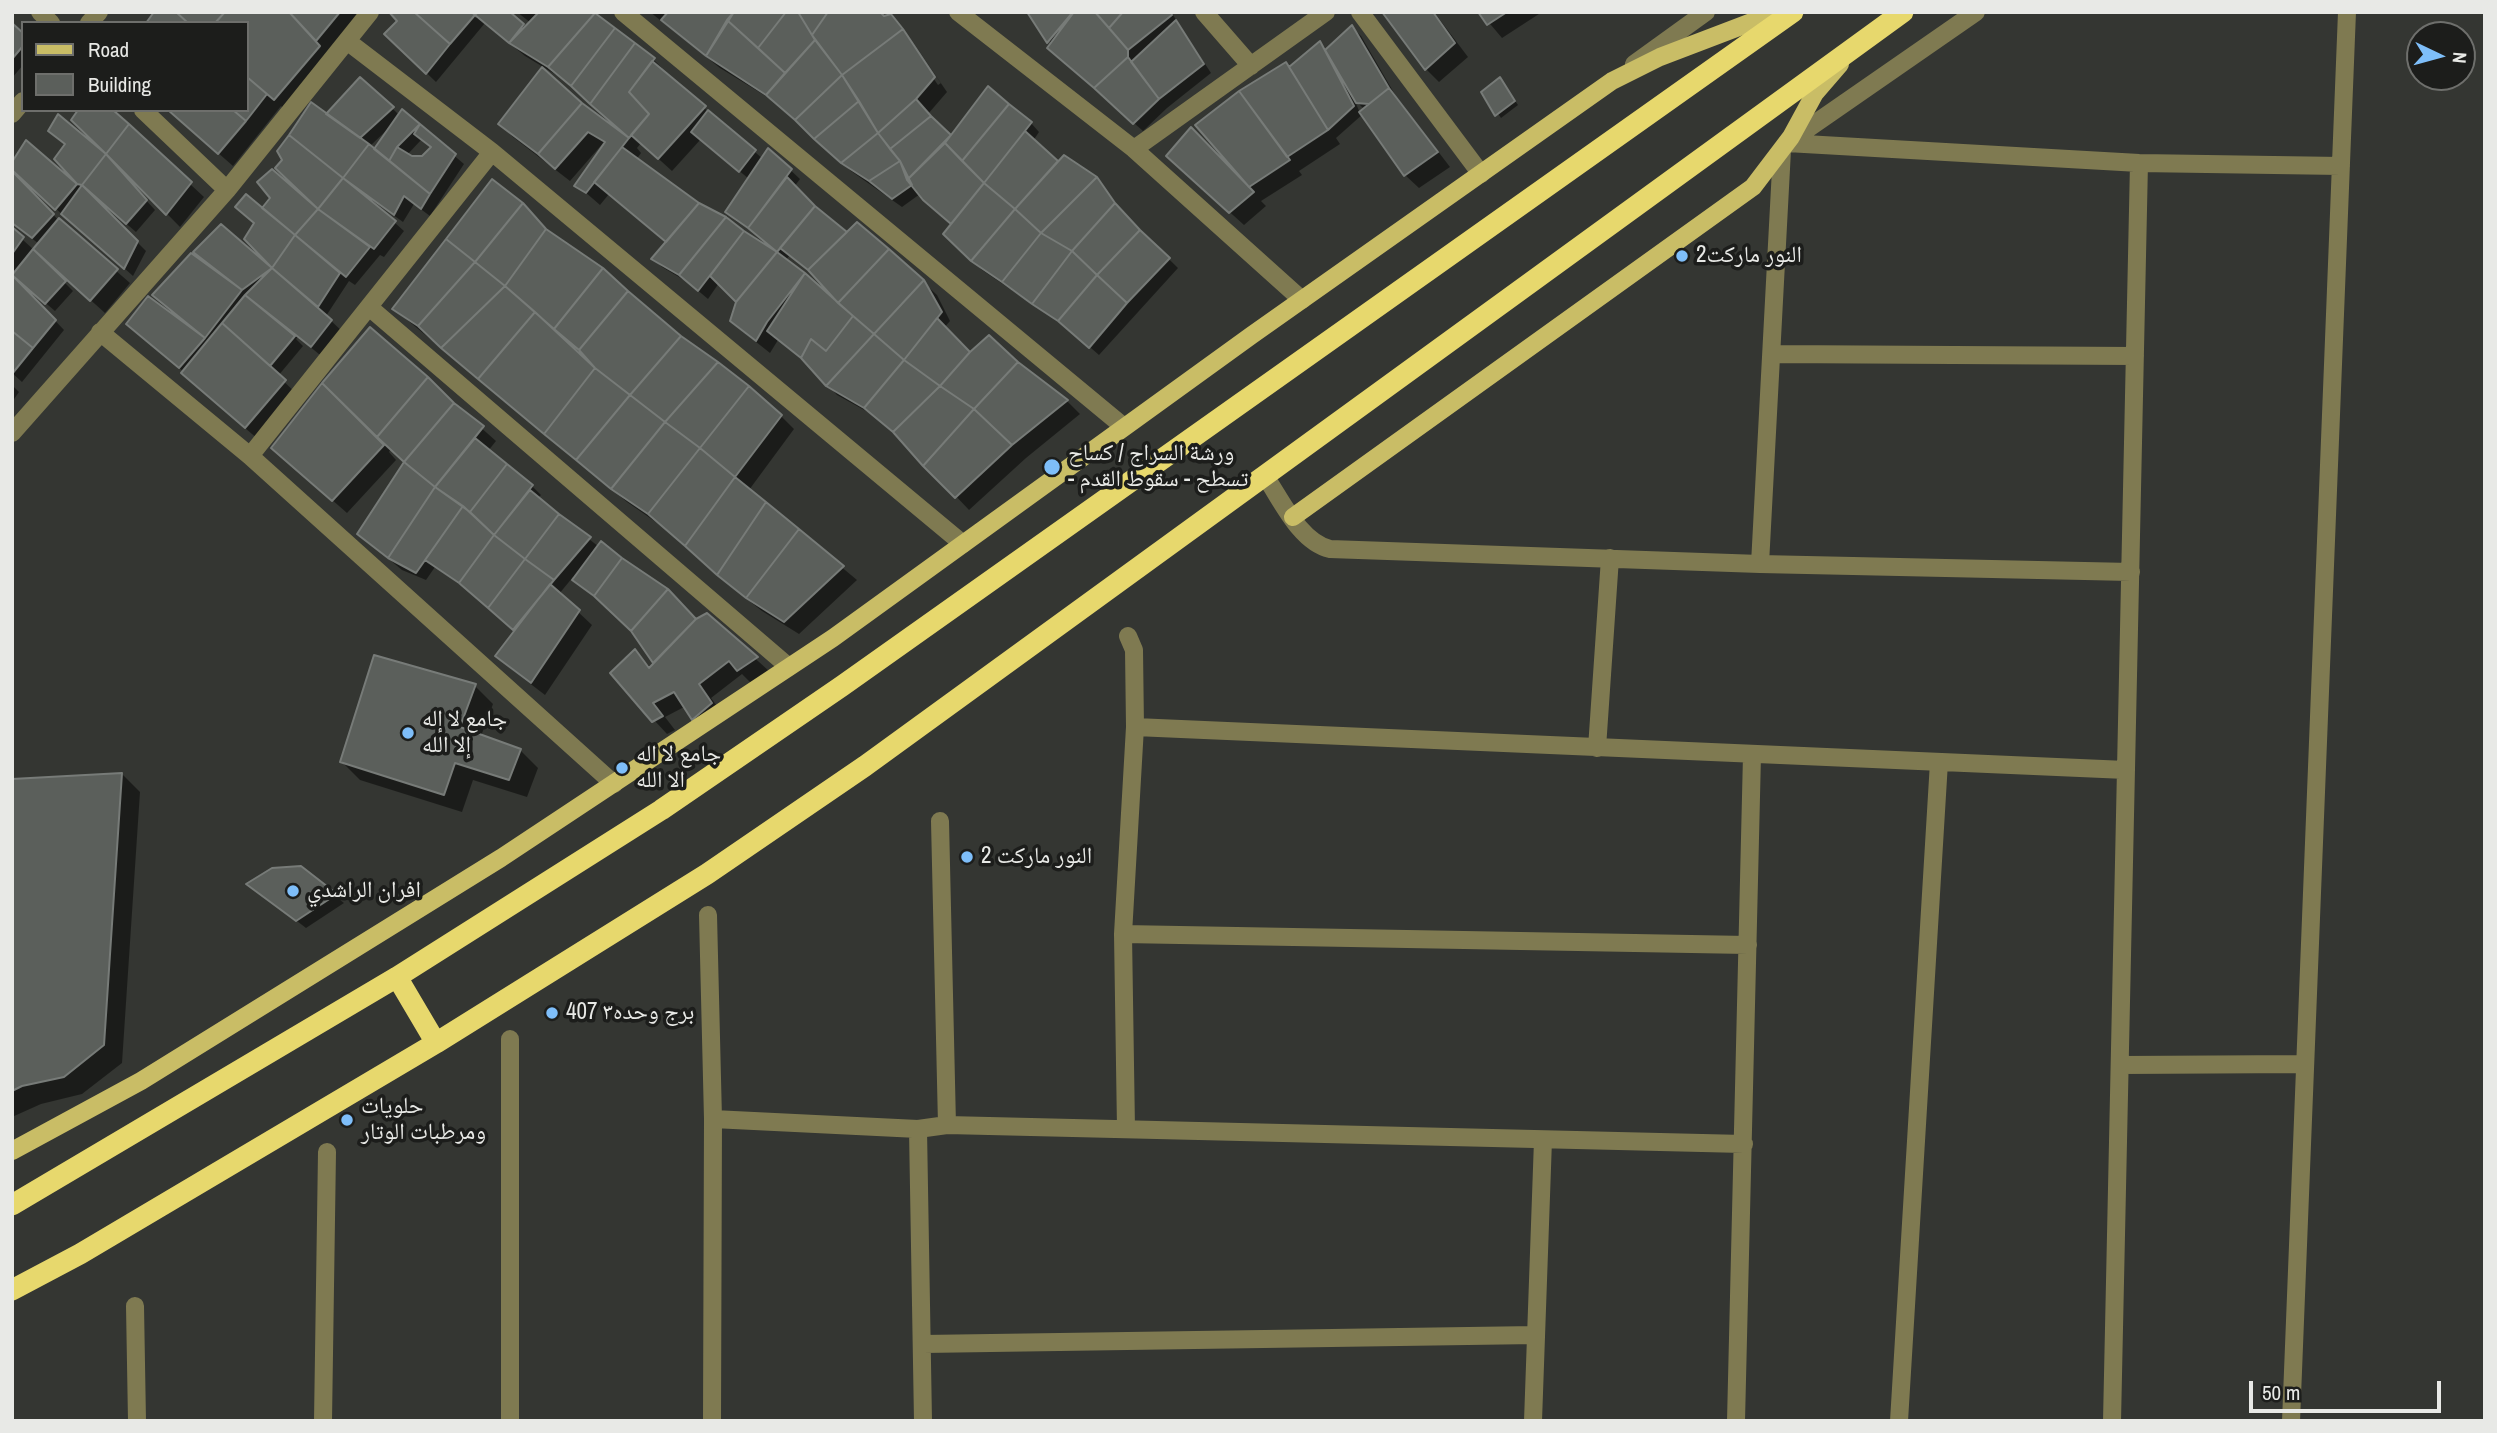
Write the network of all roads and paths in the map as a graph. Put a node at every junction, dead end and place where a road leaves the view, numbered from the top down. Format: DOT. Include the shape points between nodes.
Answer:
graph roads {
  1 [pos="370,12"];
  2 [pos="623,12"];
  3 [pos="958,12"];
  4 [pos="1204,12"];
  5 [pos="1326,12"];
  6 [pos="1360,12"];
  7 [pos="1706,12"];
  8 [pos="1778,12"];
  9 [pos="1793,12"];
  10 [pos="1903,12"];
  11 [pos="1976,12"];
  12 [pos="2347,12"];
  13 [pos="1878,30"];
  14 [pos="347,41"];
  15 [pos="1251,66"];
  16 [pos="1612,81"];
  17 [pos="145,112"];
  18 [pos="1784,146"];
  19 [pos="1134,149"];
  20 [pos="492,152"];
  21 [pos="2139,163"];
  22 [pos="2341,166"];
  23 [pos="1480,174"];
  24 [pos="227,190"];
  25 [pos="1302,300"];
  26 [pos="369,307"];
  27 [pos="100,332"];
  28 [pos="1772,354"];
  29 [pos="2135,356"];
  30 [pos="1124,428"];
  31 [pos="12,433"];
  32 [pos="250,456"];
  33 [pos="1265,476"];
  34 [pos="1293,517"];
  35 [pos="963,544"];
  36 [pos="1609,558"];
  37 [pos="1760,564"];
  38 [pos="2131,572"];
  39 [pos="1128,636"];
  40 [pos="789,667"];
  41 [pos="1135,727"];
  42 [pos="1597,748"];
  43 [pos="1752,755"];
  44 [pos="1939,762"];
  45 [pos="2126,770"];
  46 [pos="614,784"];
  47 [pos="940,821"];
  48 [pos="708,915"];
  49 [pos="1123,934"];
  50 [pos="1748,945"];
  51 [pos="397,978"];
  52 [pos="510,1039"];
  53 [pos="436,1043"];
  54 [pos="2305,1064"];
  55 [pos="2120,1065"];
  56 [pos="713,1119"];
  57 [pos="947,1125"];
  58 [pos="918,1129"];
  59 [pos="1126,1129"];
  60 [pos="1543,1140"];
  61 [pos="1744,1144"];
  62 [pos="12,1151"];
  63 [pos="327,1152"];
  64 [pos="12,1205"];
  65 [pos="12,1290"];
  66 [pos="135,1306"];
  67 [pos="1536,1335"];
  68 [pos="923,1344"];
  69 [pos="137,1421"];
  70 [pos="323,1421"];
  71 [pos="510,1421"];
  72 [pos="712,1421"];
  73 [pos="923,1421"];
  74 [pos="1533,1421"];
  75 [pos="1736,1421"];
  76 [pos="1899,1421"];
  77 [pos="2112,1421"];
  78 [pos="2291,1421"];
  1 -- 14 [label="street"];
  2 -- 30 [label="street"];
  3 -- 19 [label="street"];
  4 -- 15 [label="street"];
  5 -- 15 [label="street"];
  6 -- 23 [label="street"];
  7 -- 16 [label="street"];
  8 -- 16 [label="main road" via="1660,57"];
  9 -- 51 [label="highway" via="842,686 661,810"];
  10 -- 13 [label="highway"];
  11 -- 18 [label="street"];
  12 -- 22 [label="street"];
  13 -- 18 [label="main road" via="1815,93"];
  13 -- 33 [label="highway"];
  14 -- 20 [label="street"];
  14 -- 24 [label="street"];
  15 -- 19 [label="street"];
  16 -- 23 [label="main road"];
  17 -- 24 [label="street"];
  18 -- 21 [label="street"];
  18 -- 28 [label="street"];
  18 -- 34 [label="main road" via="1753,187"];
  19 -- 25 [label="street"];
  20 -- 26 [label="street"];
  20 -- 35 [label="street"];
  21 -- 22 [label="street"];
  21 -- 29 [label="street"];
  22 -- 54 [label="street"];
  23 -- 25 [label="main road"];
  24 -- 27 [label="street"];
  25 -- 30 [label="main road"];
  26 -- 32 [label="street"];
  26 -- 40 [label="street"];
  27 -- 31 [label="street"];
  27 -- 32 [label="street"];
  28 -- 29 [label="street"];
  28 -- 37 [label="street"];
  29 -- 38 [label="street"];
  30 -- 35 [label="main road"];
  32 -- 46 [label="street"];
  33 -- 34 [label="street"];
  33 -- 53 [label="highway" via="865,766 707,874"];
  34 -- 36 [label="street" via="1305,536 1330,549"];
  35 -- 40 [label="main road"];
  36 -- 37 [label="street"];
  36 -- 42 [label="street"];
  37 -- 38 [label="street"];
  38 -- 45 [label="street"];
  39 -- 41 [label="street" via="1134,650"];
  40 -- 46 [label="main road"];
  41 -- 42 [label="street"];
  41 -- 49 [label="street"];
  42 -- 43 [label="street"];
  43 -- 44 [label="street"];
  43 -- 50 [label="street"];
  44 -- 45 [label="street"];
  44 -- 76 [label="street"];
  45 -- 55 [label="street"];
  46 -- 62 [label="main road" via="141,1081"];
  47 -- 57 [label="street"];
  48 -- 56 [label="street"];
  49 -- 50 [label="street"];
  49 -- 59 [label="street"];
  50 -- 61 [label="street"];
  51 -- 53 [label="highway"];
  51 -- 64 [label="highway"];
  52 -- 71 [label="street"];
  53 -- 65 [label="highway"];
  54 -- 55 [label="street"];
  54 -- 78 [label="street"];
  55 -- 77 [label="street"];
  56 -- 58 [label="street"];
  56 -- 72 [label="street"];
  57 -- 58 [label="street"];
  57 -- 59 [label="street"];
  58 -- 68 [label="street"];
  59 -- 60 [label="street"];
  60 -- 61 [label="street"];
  60 -- 67 [label="street"];
  61 -- 75 [label="street"];
  63 -- 70 [label="street"];
  66 -- 69 [label="street"];
  67 -- 68 [label="street"];
  67 -- 74 [label="street"];
  68 -- 73 [label="street"];
}
